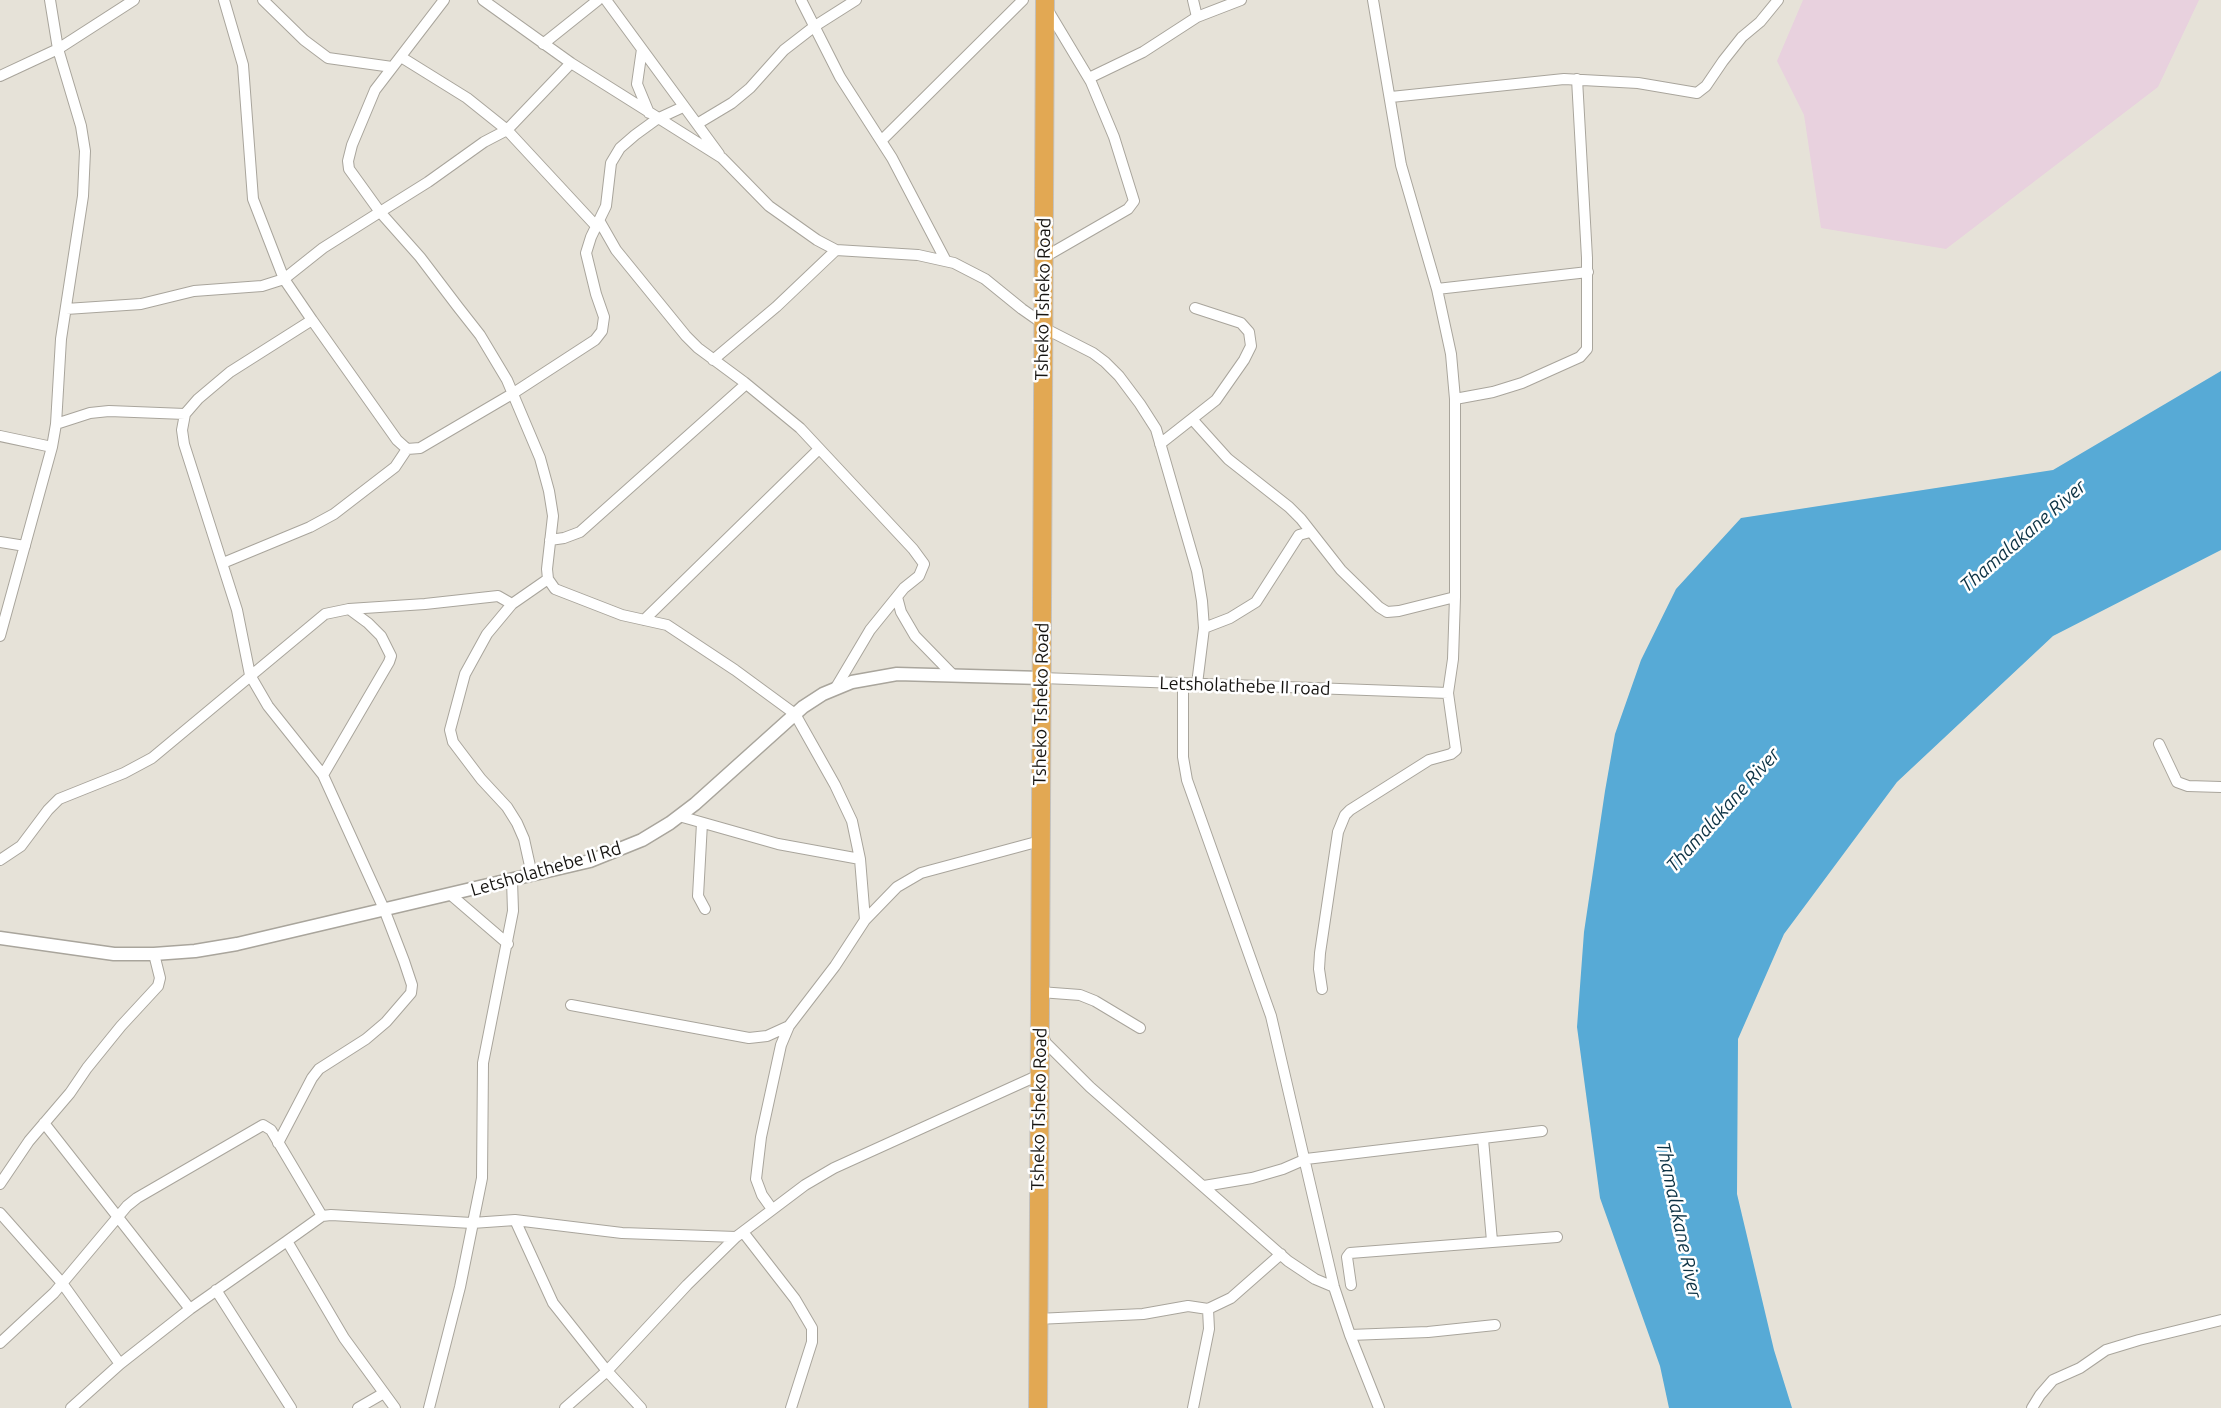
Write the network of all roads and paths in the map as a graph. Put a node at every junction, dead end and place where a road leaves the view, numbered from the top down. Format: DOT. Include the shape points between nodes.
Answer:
graph roads {
  1 [pos="50,0"];
  2 [pos="134,0"];
  3 [pos="224,0"];
  4 [pos="263,0"];
  5 [pos="444,0"];
  6 [pos="483,0"];
  7 [pos="598,0"];
  8 [pos="606,0"];
  9 [pos="801,0"];
  10 [pos="856,0"];
  11 [pos="1022,0"];
  12 [pos="1193,0"];
  13 [pos="1241,0"];
  14 [pos="1374,0"];
  15 [pos="1778,0"];
  16 [pos="1045,2"];
  17 [pos="1197,17"];
  18 [pos="815,26"];
  19 [pos="543,44"];
  20 [pos="58,49"];
  21 [pos="642,49"];
  22 [pos="401,56"];
  23 [pos="571,63"];
  24 [pos="392,67"];
  25 [pos="0,76"];
  26 [pos="1089,78"];
  27 [pos="1577,79"];
  28 [pos="1391,97"];
  29 [pos="683,107"];
  30 [pos="653,117"];
  31 [pos="697,124"];
  32 [pos="507,130"];
  33 [pos="881,142"];
  34 [pos="722,158"];
  35 [pos="380,212"];
  36 [pos="598,225"];
  37 [pos="836,250"];
  38 [pos="1044,258"];
  39 [pos="946,261"];
  40 [pos="1588,272"];
  41 [pos="284,279"];
  42 [pos="1437,289"];
  43 [pos="1195,308"];
  44 [pos="66,309"];
  45 [pos="312,320"];
  46 [pos="1042,325"];
  47 [pos="713,360"];
  48 [pos="746,384"];
  49 [pos="512,394"];
  50 [pos="1456,399"];
  51 [pos="185,414"];
  52 [pos="1192,419"];
  53 [pos="56,424"];
  54 [pos="0,436"];
  55 [pos="1160,444"];
  56 [pos="52,447"];
  57 [pos="407,449"];
  58 [pos="819,449"];
  59 [pos="1310,532"];
  60 [pos="550,540"];
  61 [pos="0,542"];
  62 [pos="25,546"];
  63 [pos="223,563"];
  64 [pos="548,579"];
  65 [pos="896,597"];
  66 [pos="1455,597"];
  67 [pos="512,604"];
  68 [pos="349,609"];
  69 [pos="644,620"];
  70 [pos="1204,628"];
  71 [pos="0,636"];
  72 [pos="250,675"];
  73 [pos="954,676"];
  74 [pos="1042,678"];
  75 [pos="1183,684"];
  76 [pos="1197,684"];
  77 [pos="835,689"];
  78 [pos="1448,693"];
  79 [pos="795,714"];
  80 [pos="2159,744"];
  81 [pos="322,775"];
  82 [pos="2221,787"];
  83 [pos="679,816"];
  84 [pos="702,823"];
  85 [pos="1040,841"];
  86 [pos="860,859"];
  87 [pos="0,860"];
  88 [pos="532,875"];
  89 [pos="512,880"];
  90 [pos="451,895"];
  91 [pos="384,909"];
  92 [pos="705,909"];
  93 [pos="865,920"];
  94 [pos="0,938"];
  95 [pos="508,944"];
  96 [pos="154,954"];
  97 [pos="1322,989"];
  98 [pos="1040,992"];
  99 [pos="571,1005"];
  100 [pos="789,1026"];
  101 [pos="1140,1028"];
  102 [pos="1040,1029"];
  103 [pos="1038,1075"];
  104 [pos="44,1123"];
  105 [pos="1542,1131"];
  106 [pos="1483,1139"];
  107 [pos="278,1143"];
  108 [pos="1306,1158"];
  109 [pos="0,1184"];
  110 [pos="1204,1186"];
  111 [pos="772,1209"];
  112 [pos="0,1213"];
  113 [pos="322,1216"];
  114 [pos="117,1218"];
  115 [pos="515,1220"];
  116 [pos="472,1222"];
  117 [pos="739,1234"];
  118 [pos="1557,1237"];
  119 [pos="286,1241"];
  120 [pos="1492,1241"];
  121 [pos="1281,1254"];
  122 [pos="62,1283"];
  123 [pos="1350,1285"];
  124 [pos="1334,1287"];
  125 [pos="216,1290"];
  126 [pos="190,1309"];
  127 [pos="1208,1309"];
  128 [pos="1037,1319"];
  129 [pos="2221,1320"];
  130 [pos="1495,1326"];
  131 [pos="1350,1335"];
  132 [pos="0,1343"];
  133 [pos="120,1364"];
  134 [pos="607,1371"];
  135 [pos="384,1393"];
  136 [pos="71,1408"];
  137 [pos="291,1408"];
  138 [pos="358,1408"];
  139 [pos="395,1408"];
  140 [pos="429,1408"];
  141 [pos="565,1408"];
  142 [pos="641,1408"];
  143 [pos="791,1408"];
  144 [pos="1038,1408"];
  145 [pos="1193,1408"];
  146 [pos="1378,1408"];
  147 [pos="2032,1408"];
  1 -- 20 [label="street"];
  2 -- 20 [label="street"];
  3 -- 41 [label="street" via="242,65 253,198"];
  4 -- 24 [label="street" via="304,40 328,58"];
  5 -- 22 [label="street"];
  6 -- 19 [label="street"];
  7 -- 19 [label="street"];
  8 -- 21 [label="street"];
  9 -- 18 [label="street"];
  10 -- 18 [label="street"];
  11 -- 33 [label="street"];
  12 -- 17 [label="street"];
  13 -- 17 [label="street"];
  14 -- 28 [label="street"];
  15 -- 27 [label="street" via="1742,37 1701,92"];
  16 -- 26 [label="street"];
  16 -- 38 [label="highway, Tsheko Tsheko Road"];
  17 -- 26 [label="street" via="1143,52"];
  18 -- 31 [label="street" via="784,50 732,103"];
  18 -- 33 [label="street" via="840,77"];
  19 -- 23 [label="street"];
  20 -- 25 [label="street"];
  20 -- 44 [label="street" via="81,126 85,151 84,196"];
  21 -- 29 [label="street"];
  21 -- 30 [label="street" via="637,84"];
  22 -- 24 [label="street"];
  22 -- 32 [label="street" via="467,98"];
  23 -- 30 [label="street"];
  23 -- 32 [label="street"];
  24 -- 35 [label="street" via="375,90 348,161 351,175"];
  26 -- 38 [label="street" via="1116,145 1134,204"];
  27 -- 28 [label="street"];
  27 -- 40 [label="street"];
  28 -- 42 [label="street" via="1401,165"];
  29 -- 30 [label="street"];
  29 -- 31 [label="street"];
  30 -- 34 [label="street"];
  30 -- 36 [label="street" via="614,155 606,206"];
  31 -- 34 [label="street"];
  32 -- 35 [label="street"];
  32 -- 36 [label="street"];
  33 -- 39 [label="street"];
  34 -- 37 [label="street" via="769,206"];
  35 -- 41 [label="street" via="323,248"];
  35 -- 49 [label="street" via="420,257 480,336"];
  36 -- 47 [label="street" via="650,294 686,336"];
  36 -- 49 [label="street" via="586,253 604,316 602,331 595,340"];
  37 -- 39 [label="street" via="918,255"];
  37 -- 47 [label="street"];
  38 -- 46 [label="highway, Tsheko Tsheko Road"];
  39 -- 46 [label="street" via="985,280"];
  40 -- 42 [label="street"];
  40 -- 50 [label="street" via="1588,344 1585,354 1522,383"];
  41 -- 44 [label="street" via="262,286 194,291 140,304"];
  41 -- 45 [label="street"];
  42 -- 50 [label="street" via="1451,354"];
  43 -- 52 [label="street" via="1241,323 1251,338 1244,360 1216,400"];
  44 -- 53 [label="street" via="58,370"];
  45 -- 51 [label="street" via="230,372"];
  45 -- 57 [label="street" via="397,440"];
  46 -- 55 [label="street" via="1093,353 1119,376 1149,417"];
  46 -- 74 [label="highway, Tsheko Tsheko Road"];
  47 -- 48 [label="street"];
  48 -- 58 [label="street" via="800,428"];
  48 -- 60 [label="street" via="580,532"];
  49 -- 57 [label="street" via="420,448"];
  49 -- 60 [label="street" via="540,458 549,491 553,516"];
  50 -- 66 [label="street"];
  51 -- 53 [label="street" via="109,411 90,413"];
  51 -- 63 [label="street" via="184,444"];
  52 -- 55 [label="street"];
  52 -- 59 [label="street" via="1228,459 1289,506"];
  53 -- 56 [label="street"];
  54 -- 56 [label="street"];
  55 -- 70 [label="street" via="1197,571"];
  56 -- 62 [label="street"];
  57 -- 63 [label="street" via="395,467 334,514"];
  58 -- 65 [label="street" via="924,564 919,576"];
  58 -- 69 [label="street"];
  59 -- 66 [label="street" via="1341,570 1387,612"];
  59 -- 70 [label="street" via="1299,535 1256,602 1230,618"];
  60 -- 64 [label="street"];
  61 -- 62 [label="street"];
  62 -- 71 [label="street"];
  63 -- 72 [label="street" via="237,610"];
  64 -- 67 [label="street"];
  64 -- 69 [label="street" via="564,594"];
  65 -- 73 [label="street" via="915,636"];
  65 -- 77 [label="street" via="862,641"];
  66 -- 78 [label="street" via="1453,659"];
  67 -- 68 [label="street" via="498,596"];
  67 -- 88 [label="street" via="487,634 465,674 450,730 453,742 517,823"];
  68 -- 72 [label="street" via="325,614"];
  68 -- 81 [label="street" via="381,636 390,656"];
  69 -- 79 [label="street" via="676,630"];
  70 -- 76 [label="street"];
  72 -- 81 [label="street" via="268,706"];
  72 -- 87 [label="street" via="152,758 53,804 21,846"];
  73 -- 74 [label="street, Letsholathebe II Rd"];
  73 -- 77 [label="street, Letsholathebe II Rd" via="897,674 852,682"];
  74 -- 75 [label="street, Letsholathebe II road"];
  74 -- 85 [label="highway, Tsheko Tsheko Road"];
  75 -- 76 [label="street, Letsholathebe II road"];
  75 -- 108 [label="street" via="1183,756 1187,780 1271,1016"];
  76 -- 78 [label="street, Letsholathebe II road"];
  77 -- 79 [label="street, Letsholathebe II Rd"];
  78 -- 97 [label="street" via="1455,752 1415,768 1350,810 1340,824 1320,954"];
  79 -- 83 [label="street, Letsholathebe II Rd"];
  79 -- 86 [label="street" via="843,800 852,821"];
  80 -- 82 [label="street" via="2177,782 2188,786"];
  81 -- 91 [label="street"];
  83 -- 84 [label="street"];
  83 -- 88 [label="street, Letsholathebe II Rd" via="642,840 618,850 590,861"];
  84 -- 86 [label="street" via="778,844"];
  84 -- 92 [label="street" via="698,896"];
  85 -- 93 [label="street" via="921,873 897,887"];
  85 -- 98 [label="highway, Tsheko Tsheko Road"];
  86 -- 93 [label="street"];
  88 -- 89 [label="street, Letsholathebe II Rd"];
  89 -- 90 [label="street, Letsholathebe II Rd"];
  89 -- 95 [label="street" via="514,903"];
  90 -- 91 [label="street, Letsholathebe II Rd"];
  90 -- 95 [label="street"];
  91 -- 96 [label="street, Letsholathebe II Rd" via="237,944"];
  91 -- 107 [label="street" via="412,985 411,993 366,1039 319,1069"];
  93 -- 100 [label="street"];
  94 -- 96 [label="street, Letsholathebe II Rd" via="114,954"];
  95 -- 116 [label="street" via="483,1062 483,1168"];
  96 -- 104 [label="street" via="160,978 158,986"];
  98 -- 101 [label="street" via="1080,995"];
  98 -- 102 [label="highway, Tsheko Tsheko Road"];
  99 -- 100 [label="street" via="749,1038 767,1036"];
  100 -- 111 [label="street" via="781,1045 757,1165 757,1186"];
  102 -- 103 [label="highway, Tsheko Tsheko Road"];
  102 -- 110 [label="street" via="1046,1043 1060,1058"];
  103 -- 111 [label="street" via="820,1175"];
  103 -- 128 [label="highway, Tsheko Tsheko Road"];
  104 -- 109 [label="street"];
  104 -- 114 [label="street"];
  105 -- 106 [label="street"];
  106 -- 108 [label="street"];
  106 -- 120 [label="street"];
  107 -- 113 [label="street"];
  107 -- 114 [label="street" via="269,1128 263,1125 146,1191"];
  108 -- 110 [label="street" via="1252,1178"];
  108 -- 124 [label="street"];
  110 -- 121 [label="street"];
  111 -- 117 [label="street"];
  112 -- 122 [label="street"];
  113 -- 116 [label="street"];
  113 -- 119 [label="street"];
  114 -- 122 [label="street"];
  114 -- 126 [label="street"];
  115 -- 116 [label="street"];
  115 -- 117 [label="street" via="622,1233"];
  115 -- 134 [label="street" via="553,1303"];
  116 -- 140 [label="street" via="460,1287"];
  117 -- 134 [label="street"];
  117 -- 143 [label="street" via="795,1300 812,1328 812,1342"];
  118 -- 120 [label="street"];
  119 -- 125 [label="street"];
  119 -- 135 [label="street" via="344,1338"];
  120 -- 123 [label="street" via="1350,1254 1347,1257"];
  121 -- 124 [label="street" via="1308,1276"];
  121 -- 127 [label="street" via="1232,1298"];
  122 -- 132 [label="street"];
  122 -- 133 [label="street"];
  124 -- 131 [label="street"];
  125 -- 126 [label="street"];
  125 -- 137 [label="street"];
  126 -- 133 [label="street"];
  127 -- 128 [label="street" via="1188,1306 1143,1314"];
  127 -- 145 [label="street" via="1209,1329"];
  128 -- 144 [label="highway, Tsheko Tsheko Road"];
  129 -- 147 [label="street" via="2106,1350 2080,1368 2053,1380"];
  130 -- 131 [label="street"];
  131 -- 146 [label="street"];
  133 -- 136 [label="street"];
  134 -- 141 [label="street"];
  134 -- 142 [label="street"];
  135 -- 138 [label="street"];
  135 -- 139 [label="street"];
}
